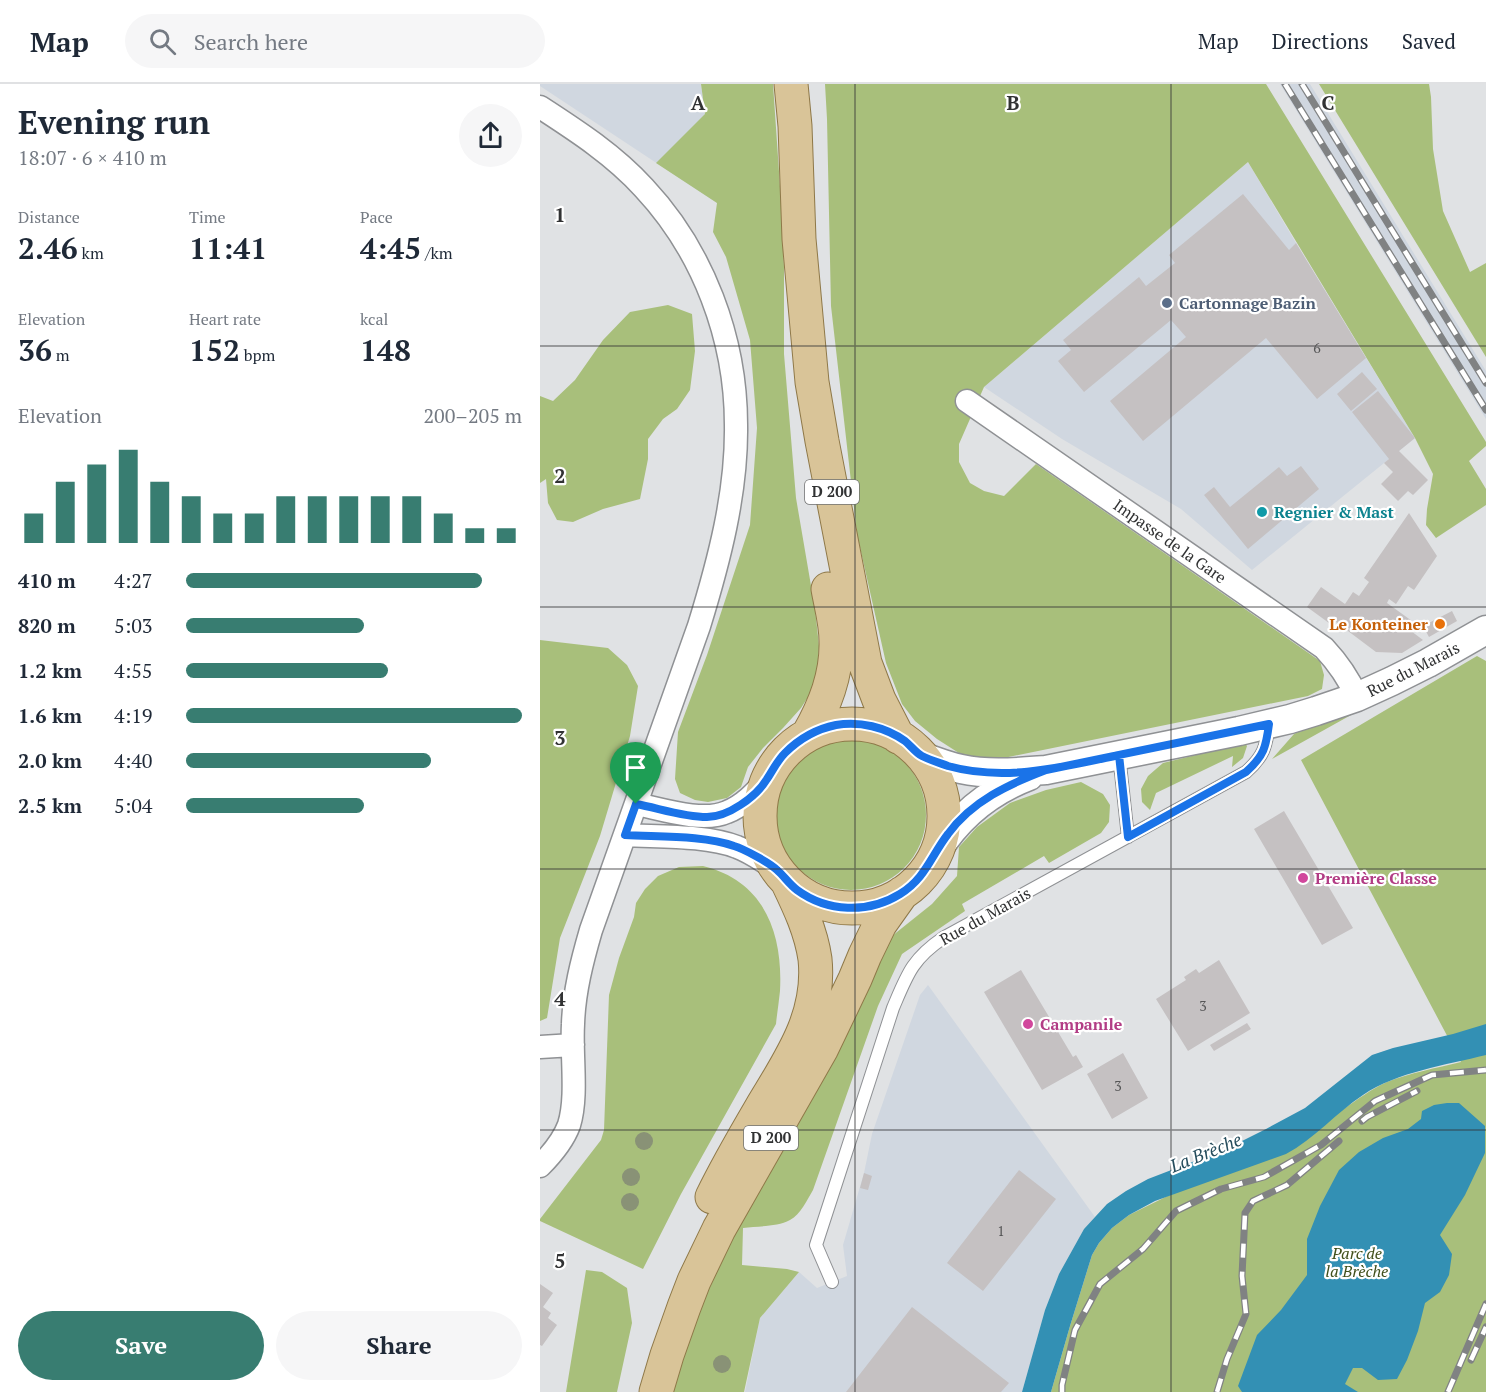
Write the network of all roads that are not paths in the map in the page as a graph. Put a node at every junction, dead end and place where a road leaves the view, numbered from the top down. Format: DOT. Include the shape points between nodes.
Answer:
graph roads {
  1 [pos="791,84"];
  2 [pos="540,107"];
  3 [pos="799,239"];
  4 [pos="967,401"];
  5 [pos="1485,632"];
  6 [pos="1357,697"];
  7 [pos="1269,724"];
  8 [pos="808,735"];
  9 [pos="910,746"];
  10 [pos="1119,755"];
  11 [pos="1046,770"];
  12 [pos="767,780"];
  13 [pos="636,804"];
  14 [pos="625,835"];
  15 [pos="1128,837"];
  16 [pos="937,851"];
  17 [pos="782,876"];
  18 [pos="902,893"];
  19 [pos="573,1045"];
  20 [pos="540,1047"];
  21 [pos="540,1166"];
  22 [pos="832,1282"];
  23 [pos="636,1392"];
  24 [pos="656,1392"];
  1 -- 3 [label="main road, D 200"];
  2 -- 13 [label="street" via="616,161 644,187 672,222 714,303 732,370 736,425 723,535 699,626"];
  3 -- 8 [label="main road, D 200" via="796,381 836,641 829,690"];
  3 -- 9 [label="main road, D 200" via="812,382 861,645 875,690"];
  4 -- 6 [label="street, Impasse de la Gare" via="1324,648 1348,676"];
  5 -- 6 [label="street, Rue du Marais"];
  6 -- 7 [label="street, Rue du Marais"];
  7 -- 10 [label="street, Rue du Marais"];
  7 -- 15 [label="lane, Rue du Marais" via="1260,758 1246,772"];
  8 -- 9 [label="main road" via="828,727 859,724 879,728"];
  8 -- 12 [label="main road" via="784,754"];
  9 -- 11 [label="street, Rue du Marais" via="945,765 978,772"];
  9 -- 16 [label="main road" via="932,772 940,791 943,831"];
  10 -- 11 [label="street, Rue du Marais"];
  10 -- 15 [label="lane"];
  11 -- 16 [label="street, Rue du Marais" via="983,800 948,833"];
  12 -- 13 [label="street" via="743,803 727,813 708,817"];
  12 -- 17 [label="main road" via="761,800 761,832 767,852"];
  13 -- 14 [label="street"];
  14 -- 17 [label="street" via="726,843"];
  14 -- 19 [label="street" via="584,952 574,1009"];
  15 -- 22 [label="lane, Rue du Marais" via="943,938 914,964 893,1008 816,1245"];
  16 -- 18 [label="main road" via="919,879"];
  17 -- 18 [label="main road" via="801,893 842,908 867,907"];
  17 -- 23 [label="main road, D 200" via="814,952 815,987 810,1016 691,1240 659,1315"];
  18 -- 24 [label="main road, D 200" via="880,924 822,1048 719,1229 694,1281"];
  19 -- 20 [label="street"];
  19 -- 21 [label="street" via="573,1103 568,1126"];
}
